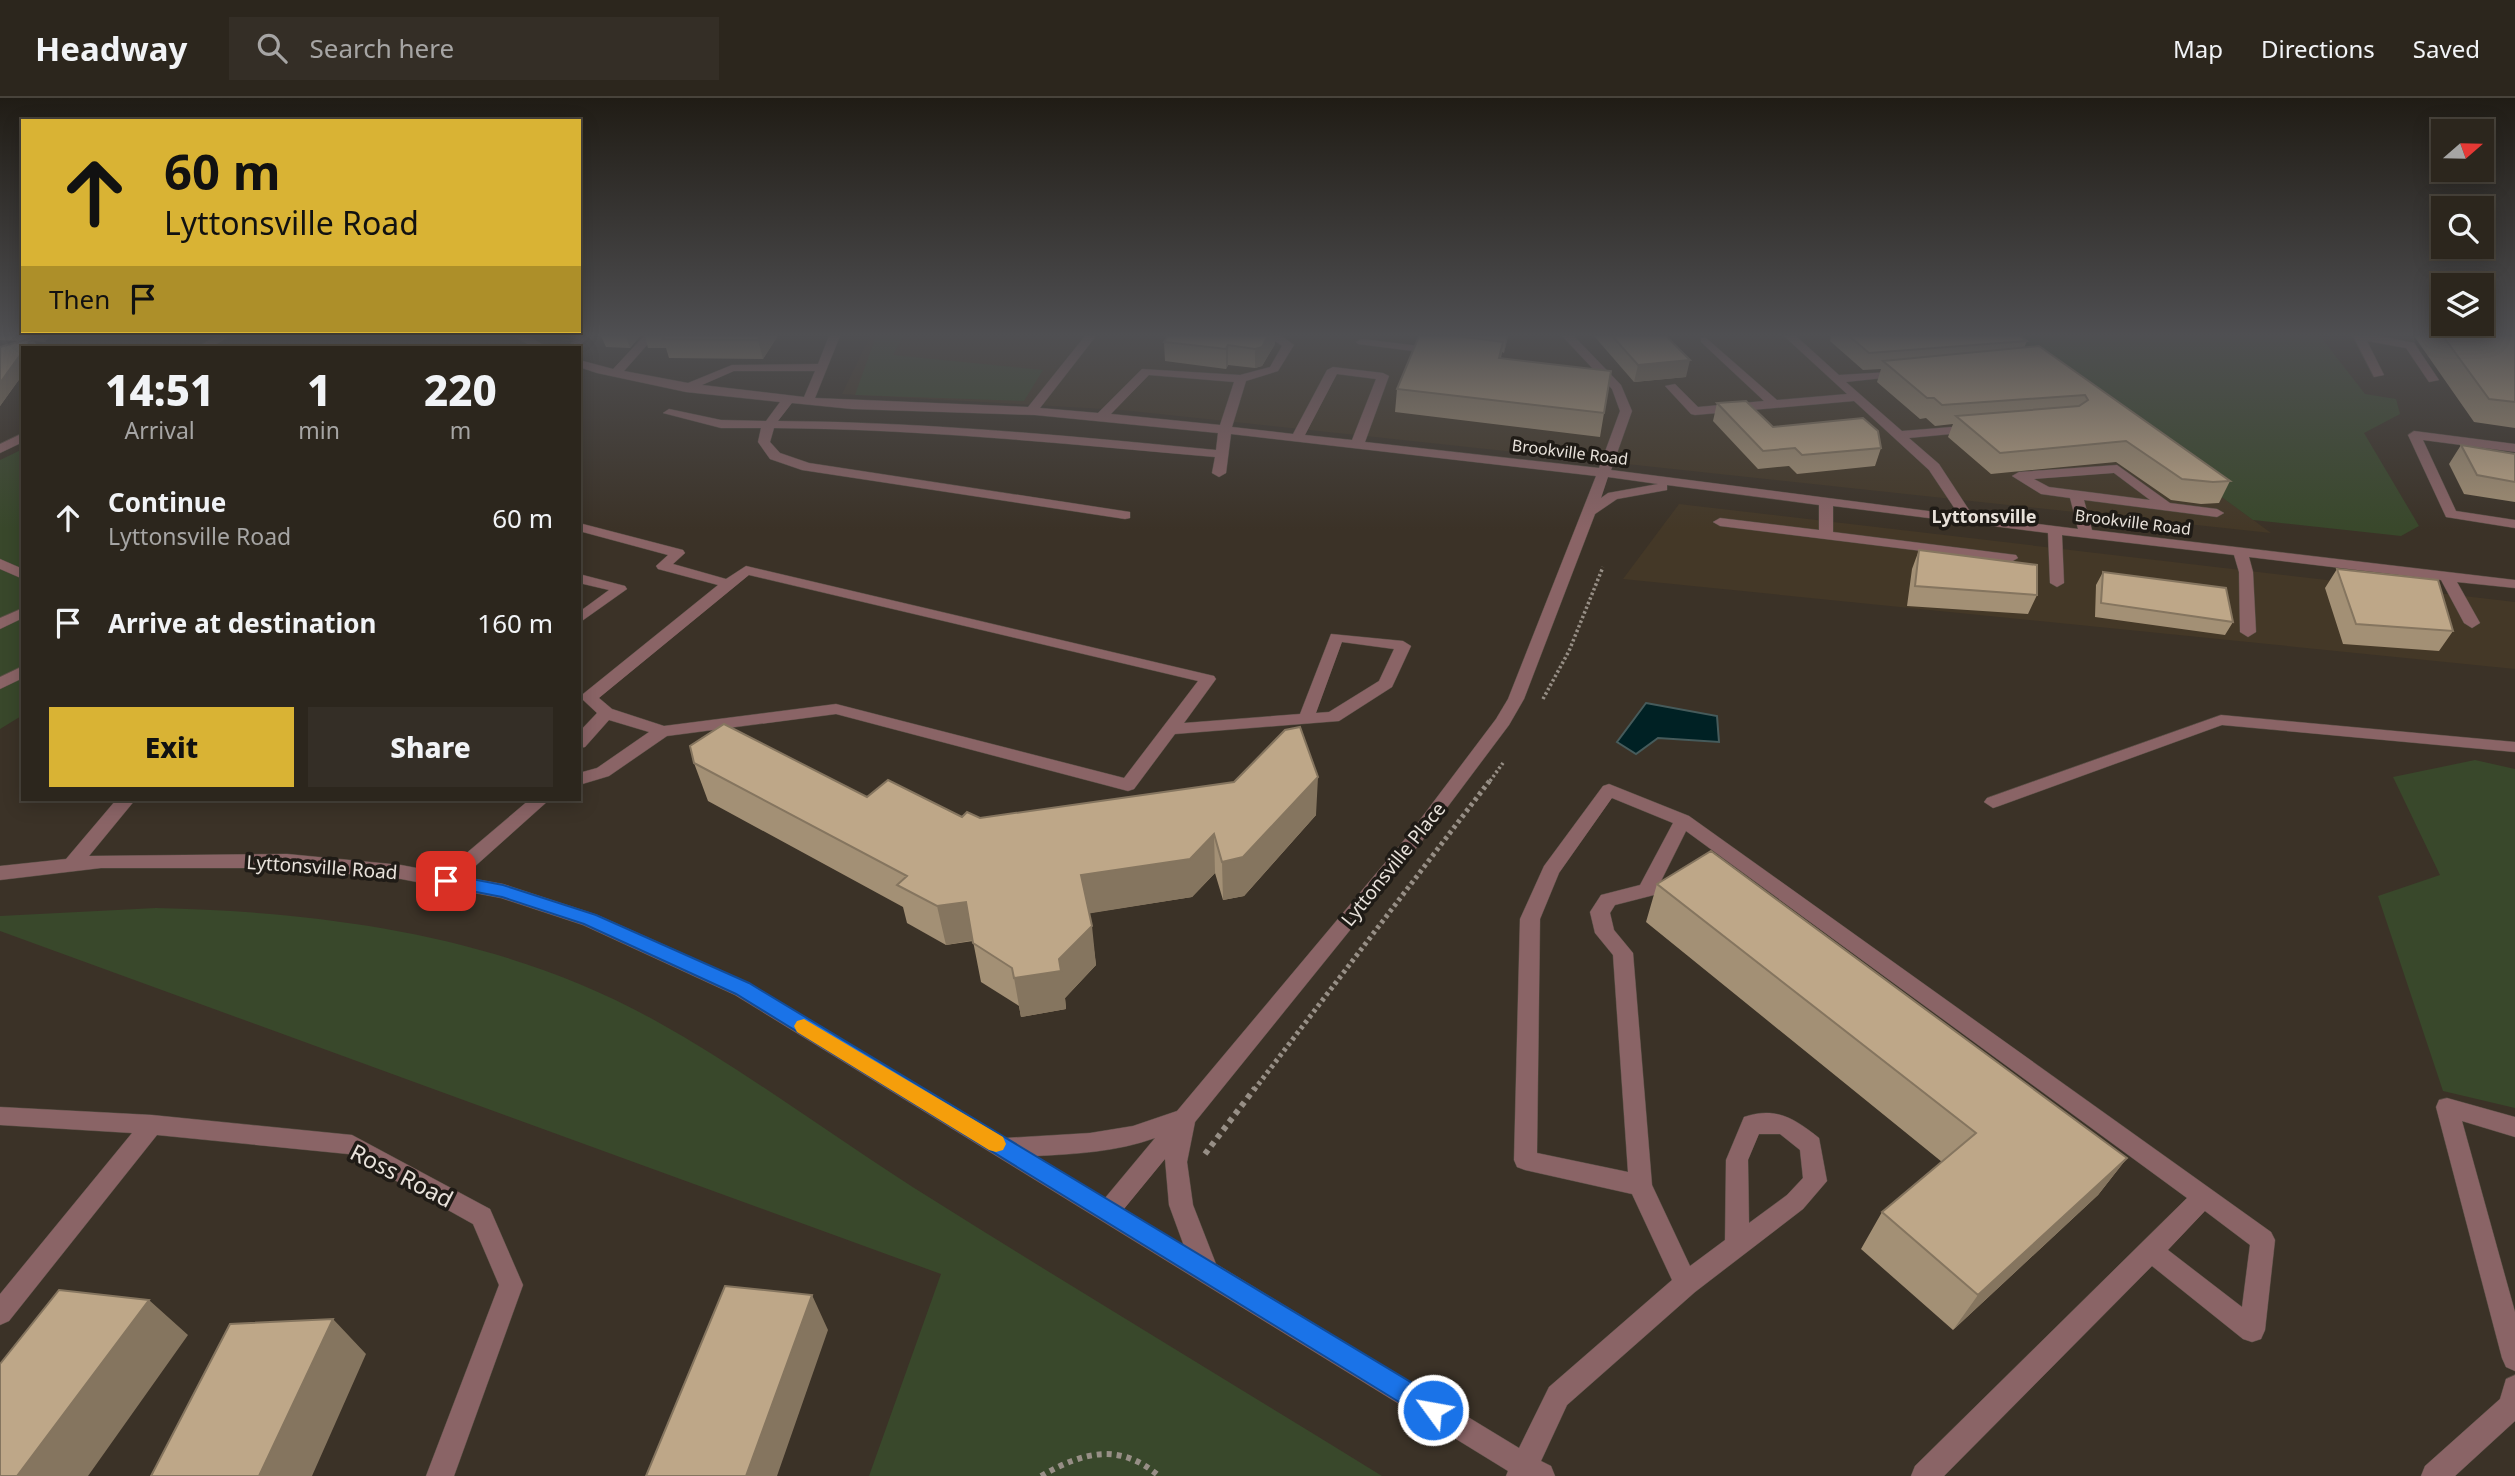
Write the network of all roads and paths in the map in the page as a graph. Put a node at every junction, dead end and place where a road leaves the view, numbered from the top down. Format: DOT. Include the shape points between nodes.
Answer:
graph roads {
  1 [pos="788,400"];
  2 [pos="801,400"];
  3 [pos="1040,400"];
  4 [pos="1117,400"];
  5 [pos="1234,400"];
  6 [pos="1317,400"];
  7 [pos="1374,400"];
  8 [pos="1624,400"];
  9 [pos="1685,400"];
  10 [pos="1769,400"];
  11 [pos="1823,400"];
  12 [pos="1860,400"];
  13 [pos="808,401"];
  14 [pos="1774,405"];
  15 [pos="1031,411"];
  16 [pos="669,413"];
  17 [pos="1102,416"];
  18 [pos="768,426"];
  19 [pos="1980,428"];
  20 [pos="1225,429"];
  21 [pos="1899,435"];
  22 [pos="21,438"];
  23 [pos="1297,438"];
  24 [pos="1357,445"];
  25 [pos="2515,448"];
  26 [pos="0,449"];
  27 [pos="1221,454"];
  28 [pos="1219,473"];
  29 [pos="1606,473"];
  30 [pos="1688,484"];
  31 [pos="2076,495"];
  32 [pos="1826,502"];
  33 [pos="2167,507"];
  34 [pos="1591,511"];
  35 [pos="2217,513"];
  36 [pos="1125,515"];
  37 [pos="1969,520"];
  38 [pos="1720,522"];
  39 [pos="2515,524"];
  40 [pos="581,528"];
  41 [pos="2055,530"];
  42 [pos="2086,534"];
  43 [pos="1826,535"];
  44 [pos="2240,552"];
  45 [pos="2011,558"];
  46 [pos="0,563"];
  47 [pos="1604,567"];
  48 [pos="21,574"];
  49 [pos="2447,577"];
  50 [pos="581,579"];
  51 [pos="2057,583"];
  52 [pos="729,584"];
  53 [pos="2515,584"];
  54 [pos="21,613"];
  55 [pos="581,618"];
  56 [pos="2472,623"];
  57 [pos="0,624"];
  58 [pos="2248,632"];
  59 [pos="21,672"];
  60 [pos="0,684"];
  61 [pos="584,699"];
  62 [pos="1539,706"];
  63 [pos="606,713"];
  64 [pos="1306,719"];
  65 [pos="1168,729"];
  66 [pos="663,732"];
  67 [pos="581,741"];
  68 [pos="2515,747"];
  69 [pos="1509,754"];
  70 [pos="581,778"];
  71 [pos="125,801"];
  72 [pos="539,801"];
  73 [pos="1993,802"];
  74 [pos="1683,820"];
  75 [pos="72,864"];
  76 [pos="0,873"];
  77 [pos="446,881"];
  78 [pos="0,1116"];
  79 [pos="1185,1118"];
  80 [pos="152,1125"];
  81 [pos="2515,1126"];
  82 [pos="1003,1148"];
  83 [pos="1200,1164"];
  84 [pos="1640,1185"];
  85 [pos="2204,1197"];
  86 [pos="1108,1212"];
  87 [pos="1737,1248"];
  88 [pos="2151,1251"];
  89 [pos="1206,1271"];
  90 [pos="1686,1284"];
  91 [pos="0,1313"];
  92 [pos="2515,1358"];
  93 [pos="2515,1388"];
  94 [pos="1528,1472"];
  95 [pos="440,1476"];
  96 [pos="1041,1476"];
  97 [pos="1159,1476"];
  98 [pos="1925,1476"];
  99 [pos="2435,1476"];
  1 -- 18 [label="street"];
  2 -- 13 [label="street, Brookville Road"];
  3 -- 15 [label="street"];
  4 -- 17 [label="street"];
  5 -- 20 [label="street"];
  6 -- 23 [label="street"];
  7 -- 24 [label="street"];
  8 -- 29 [label="street, Lyttonsville Place" via="1625,418"];
  9 -- 14 [label="street" via="1696,411"];
  10 -- 14 [label="street"];
  11 -- 14 [label="street"];
  12 -- 21 [label="street" via="1879,424"];
  13 -- 15 [label="street, Brookville Road"];
  15 -- 17 [label="street, Brookville Road"];
  16 -- 18 [label="street" via="721,424"];
  17 -- 20 [label="street, Brookville Road"];
  18 -- 27 [label="street" via="846,425"];
  18 -- 36 [label="street" via="764,442 775,456 807,467"];
  19 -- 21 [label="street"];
  20 -- 23 [label="street, Brookville Road"];
  20 -- 27 [label="street"];
  21 -- 37 [label="street" via="1934,467"];
  22 -- 26 [label="street"];
  23 -- 24 [label="street, Brookville Road"];
  24 -- 29 [label="street, Brookville Road"];
  25 -- 39 [label="street" via="2414,435 2451,514"];
  27 -- 28 [label="street"];
  29 -- 30 [label="street, Brookville Road"];
  29 -- 34 [label="street, Lyttonsville Place"];
  30 -- 32 [label="street, Brookville Road"];
  30 -- 34 [label="street" via="1613,496"];
  31 -- 33 [label="street"];
  31 -- 33 [label="street" via="2046,491 2019,477 2117,470"];
  31 -- 42 [label="street"];
  32 -- 37 [label="street, Brookville Road"];
  32 -- 43 [label="street"];
  33 -- 35 [label="street"];
  34 -- 79 [label="street, Lyttonsville Place" via="1503,721 1416,837"];
  37 -- 41 [label="street, Brookville Road"];
  38 -- 43 [label="street"];
  40 -- 52 [label="street" via="678,553 663,566"];
  41 -- 42 [label="street, Brookville Road"];
  41 -- 51 [label="street"];
  42 -- 44 [label="street, Brookville Road"];
  43 -- 45 [label="street"];
  44 -- 49 [label="street, Brookville Road"];
  44 -- 58 [label="street" via="2246,572"];
  46 -- 48 [label="street"];
  47 -- 62 [label="path" via="1569,651"];
  49 -- 53 [label="street, Brookville Road"];
  49 -- 56 [label="street"];
  50 -- 55 [label="street" via="620,589"];
  52 -- 61 [label="street"];
  52 -- 65 [label="street" via="746,570 1208,679"];
  54 -- 57 [label="street"];
  59 -- 60 [label="street"];
  61 -- 63 [label="street"];
  63 -- 66 [label="street"];
  63 -- 67 [label="street"];
  64 -- 64 [label="street" via="1333,717 1386,684 1403,646 1336,637"];
  64 -- 65 [label="street"];
  65 -- 66 [label="street" via="1128,785 836,709"];
  66 -- 70 [label="street" via="603,772"];
  68 -- 73 [label="street" via="2221,720"];
  69 -- 83 [label="path"];
  71 -- 75 [label="street"];
  72 -- 77 [label="street"];
  74 -- 84 [label="street" via="1647,890 1608,900 1600,912 1605,933 1623,953"];
  74 -- 84 [label="street" via="1609,790 1551,871 1531,919 1525,1160"];
  74 -- 85 [label="street"];
  75 -- 76 [label="street, Lyttonsville Road"];
  75 -- 77 [label="street, Lyttonsville Road" via="287,861"];
  77 -- 82 [label="street, Lyttonsville Road" via="503,891 590,920 742,989"];
  78 -- 80 [label="street, Ross Road"];
  79 -- 82 [label="street" via="1133,1136"];
  79 -- 86 [label="street, Lyttonsville Place"];
  79 -- 89 [label="street" via="1176,1162 1181,1205"];
  80 -- 91 [label="street"];
  80 -- 95 [label="street, Ross Road" via="352,1146 482,1217 511,1285"];
  81 -- 92 [label="street" via="2447,1107"];
  82 -- 86 [label="street, Lyttonsville Road"];
  84 -- 90 [label="street"];
  85 -- 88 [label="street"];
  85 -- 88 [label="street" via="2263,1240 2252,1330"];
  86 -- 89 [label="street, Lyttonsville Road"];
  87 -- 87 [label="street" via="1815,1181 1811,1145 1784,1124 1752,1124 1737,1160"];
  87 -- 90 [label="street"];
  88 -- 98 [label="street"];
  89 -- 94 [label="street, Lyttonsville Road"];
  90 -- 94 [label="street" via="1558,1396"];
  93 -- 99 [label="street" via="2511,1406"];
  96 -- 97 [label="path" via="1096,1452 1125,1454"];
}
